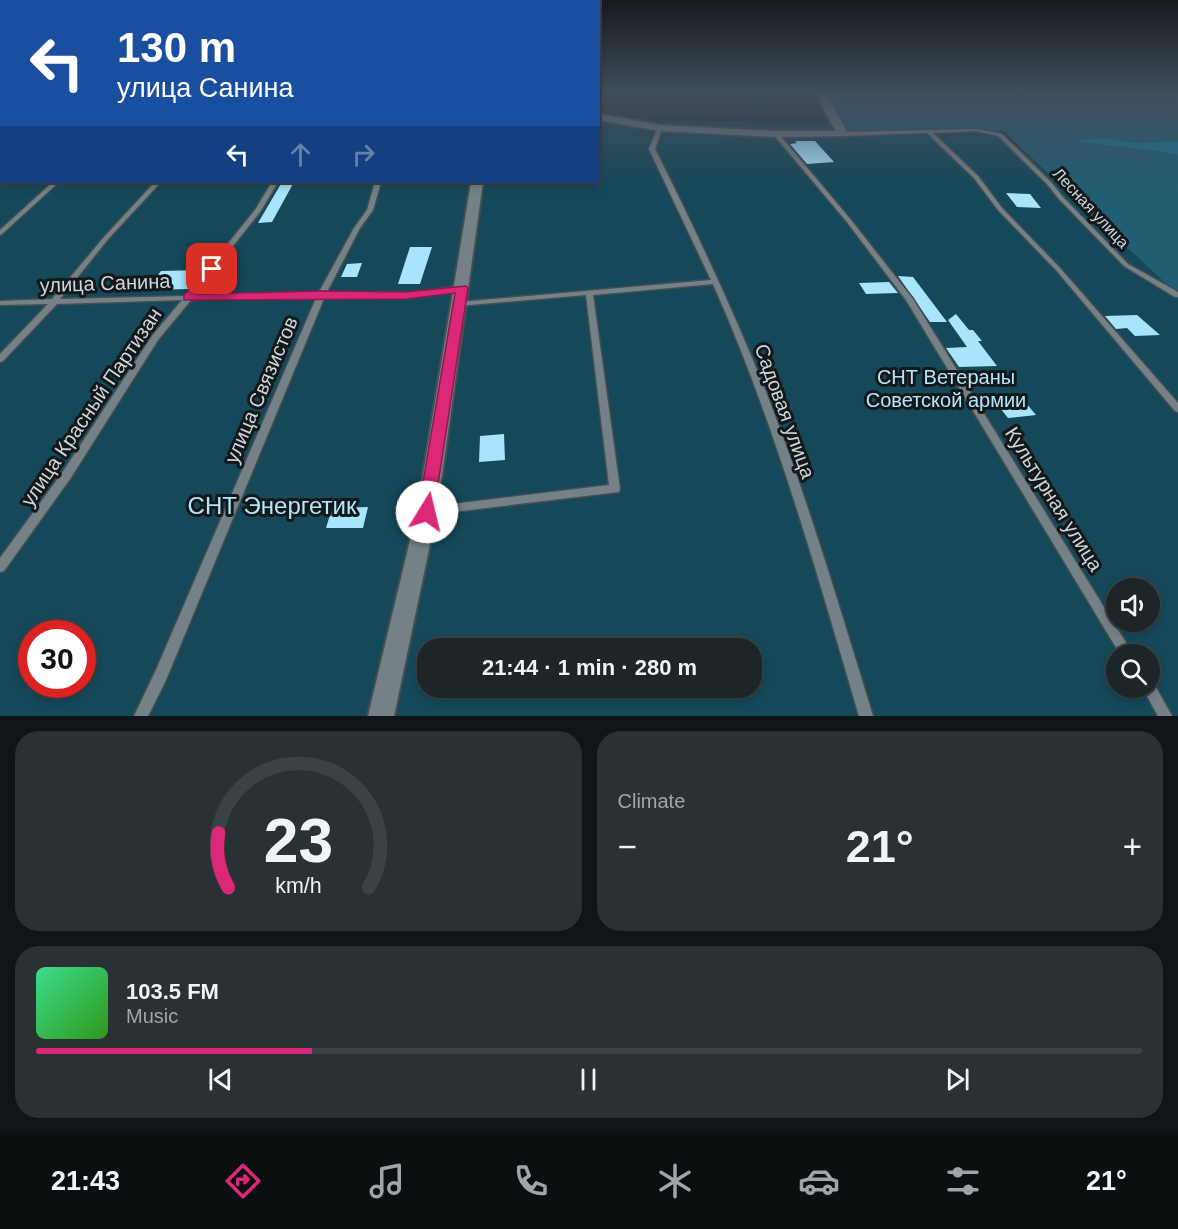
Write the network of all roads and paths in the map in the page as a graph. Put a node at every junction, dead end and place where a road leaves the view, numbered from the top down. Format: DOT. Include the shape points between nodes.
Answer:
graph roads {
  1 [pos="645,125"];
  2 [pos="838,125"];
  3 [pos="660,128"];
  4 [pos="929,132"];
  5 [pos="776,134"];
  6 [pos="843,134"];
  7 [pos="55,183"];
  8 [pos="157,183"];
  9 [pos="275,183"];
  10 [pos="378,183"];
  11 [pos="477,183"];
  12 [pos="0,233"];
  13 [pos="715,282"];
  14 [pos="590,293"];
  15 [pos="322,294"];
  16 [pos="1178,295"];
  17 [pos="461,296"];
  18 [pos="188,297"];
  19 [pos="55,301"];
  20 [pos="0,303"];
  21 [pos="0,359"];
  22 [pos="1178,410"];
  23 [pos="427,512"];
  24 [pos="0,567"];
  25 [pos="1121,644"];
  26 [pos="1155,698"];
  27 [pos="141,716"];
  28 [pos="381,716"];
  29 [pos="866,716"];
  30 [pos="1166,716"];
  1 -- 3 [label="street"];
  2 -- 6 [label="street"];
  3 -- 5 [label="street"];
  3 -- 13 [label="lane, Садовая улица" via="652,149"];
  4 -- 6 [label="lane"];
  4 -- 16 [label="lane, Лесная улица" via="976,130 1006,140 1126,265"];
  4 -- 22 [label="lane" via="976,177"];
  5 -- 6 [label="street"];
  5 -- 25 [label="lane, Культурная улица" via="909,299"];
  7 -- 12 [label="lane"];
  8 -- 19 [label="lane"];
  9 -- 18 [label="lane, улица Красный Партизан" via="258,211"];
  10 -- 15 [label="lane, улица Связистов" via="370,210"];
  11 -- 17 [label="street"];
  13 -- 14 [label="lane"];
  13 -- 29 [label="lane, Садовая улица" via="780,444"];
  14 -- 17 [label="lane"];
  14 -- 23 [label="lane" via="615,489"];
  15 -- 17 [label="lane, улица Санина"];
  15 -- 18 [label="lane, улица Санина"];
  15 -- 27 [label="lane, улица Связистов"];
  17 -- 23 [label="street"];
  18 -- 19 [label="lane, улица Санина"];
  18 -- 24 [label="lane, улица Красный Партизан" via="155,338 66,476"];
  19 -- 20 [label="lane, улица Санина"];
  19 -- 21 [label="lane"];
  23 -- 28 [label="street"];
  26 -- 30 [label="lane"];
}
